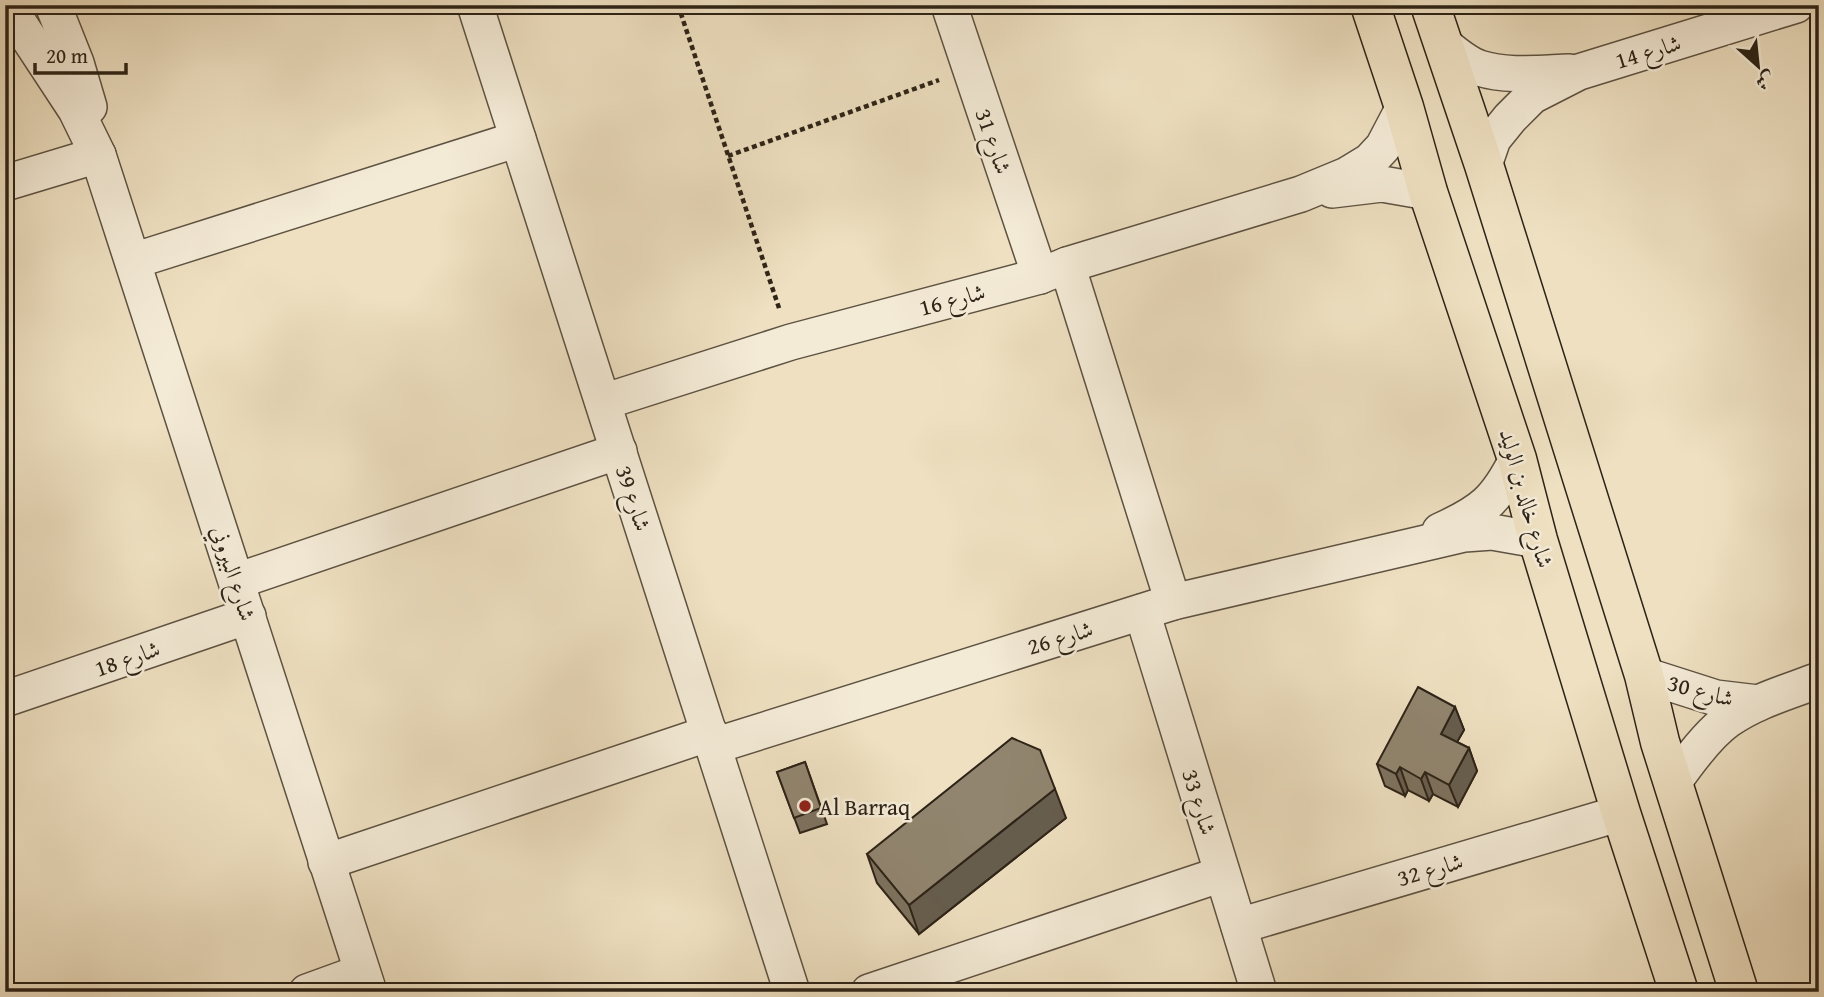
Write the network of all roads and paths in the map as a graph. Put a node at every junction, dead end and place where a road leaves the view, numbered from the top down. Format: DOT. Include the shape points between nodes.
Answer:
graph roads {
  1 [pos="7,5"];
  2 [pos="53,5"];
  3 [pos="475,5"];
  4 [pos="678,5"];
  5 [pos="949,5"];
  6 [pos="1370,5"];
  7 [pos="1430,5"];
  8 [pos="1796,5"];
  9 [pos="1442,43"];
  10 [pos="970,69"];
  11 [pos="1579,72"];
  12 [pos="1404,107"];
  13 [pos="518,139"];
  14 [pos="98,155"];
  15 [pos="728,156"];
  16 [pos="1484,165"];
  17 [pos="5,183"];
  18 [pos="1428,192"];
  19 [pos="1301,194"];
  20 [pos="133,261"];
  21 [pos="1054,271"];
  22 [pos="791,342"];
  23 [pos="603,402"];
  24 [pos="619,451"];
  25 [pos="1517,459"];
  26 [pos="1538,540"];
  27 [pos="1412,545"];
  28 [pos="237,581"];
  29 [pos="1158,607"];
  30 [pos="248,616"];
  31 [pos="1644,675"];
  32 [pos="1819,680"];
  33 [pos="5,699"];
  34 [pos="1758,703"];
  35 [pos="712,739"];
  36 [pos="1673,783"];
  37 [pos="1621,813"];
  38 [pos="326,862"];
  39 [pos="1222,874"];
  40 [pos="1239,926"];
  41 [pos="366,982"];
  42 [pos="307,992"];
  43 [pos="792,992"];
  44 [pos="869,992"];
  45 [pos="1259,992"];
  46 [pos="1679,992"];
  47 [pos="1739,992"];
  1 -- 14 [label="street, شارع البيروني" via="76,110"];
  2 -- 14 [label="street, شارع البيروني" via="90,108"];
  3 -- 13 [label="street, شارع 39"];
  4 -- 15 [label="path"];
  5 -- 10 [label="street, شارع 31"];
  6 -- 12 [label="main road, شارع خالد بن الوليد"];
  7 -- 9 [label="main road"];
  8 -- 11 [label="street, شارع 14"];
  9 -- 11 [label="street, شارع 14" via="1479,68 1516,73"];
  9 -- 16 [label="main road"];
  10 -- 15 [label="path"];
  10 -- 21 [label="street, شارع 31"];
  11 -- 16 [label="street, شارع 14" via="1532,96 1493,139"];
  12 -- 18 [label="main road, شارع خالد بن الوليد"];
  12 -- 19 [label="street, شارع 16" via="1383,147 1370,161"];
  13 -- 20 [label="street"];
  13 -- 23 [label="street, شارع 39"];
  14 -- 17 [label="street"];
  14 -- 20 [label="street, شارع البيروني"];
  15 -- 22 [label="path"];
  16 -- 31 [label="main road"];
  18 -- 19 [label="street, شارع 16" via="1382,184"];
  18 -- 25 [label="main road, شارع خالد بن الوليد"];
  19 -- 21 [label="street, شارع 16"];
  20 -- 28 [label="street, شارع البيروني"];
  21 -- 22 [label="street, شارع 16"];
  21 -- 29 [label="street, شارع 31"];
  22 -- 23 [label="street, شارع 16"];
  23 -- 24 [label="street, شارع 39"];
  24 -- 28 [label="street"];
  24 -- 35 [label="street, شارع 39"];
  25 -- 26 [label="main road, شارع خالد بن الوليد"];
  25 -- 27 [label="street, شارع 26" via="1498,493 1483,508"];
  26 -- 27 [label="street, شارع 26" via="1464,534"];
  26 -- 37 [label="main road, شارع خالد بن الوليد"];
  27 -- 29 [label="street, شارع 26"];
  28 -- 30 [label="street, شارع البيروني"];
  29 -- 35 [label="street, شارع 26"];
  29 -- 39 [label="street, شارع 33"];
  30 -- 33 [label="street, شارع 18"];
  30 -- 38 [label="street, شارع البيروني"];
  31 -- 34 [label="street, شارع 30" via="1716,698"];
  31 -- 36 [label="main road"];
  32 -- 34 [label="street, شارع 30"];
  34 -- 36 [label="street, شارع 30" via="1726,721"];
  35 -- 38 [label="street, شارع 26"];
  35 -- 43 [label="street, شارع 39"];
  36 -- 47 [label="main road"];
  37 -- 40 [label="street, شارع 32"];
  37 -- 46 [label="main road, شارع خالد بن الوليد"];
  38 -- 41 [label="street, شارع البيروني"];
  39 -- 40 [label="street, شارع 33"];
  39 -- 44 [label="street"];
  40 -- 45 [label="street, شارع 33"];
  41 -- 42 [label="street"];
}
